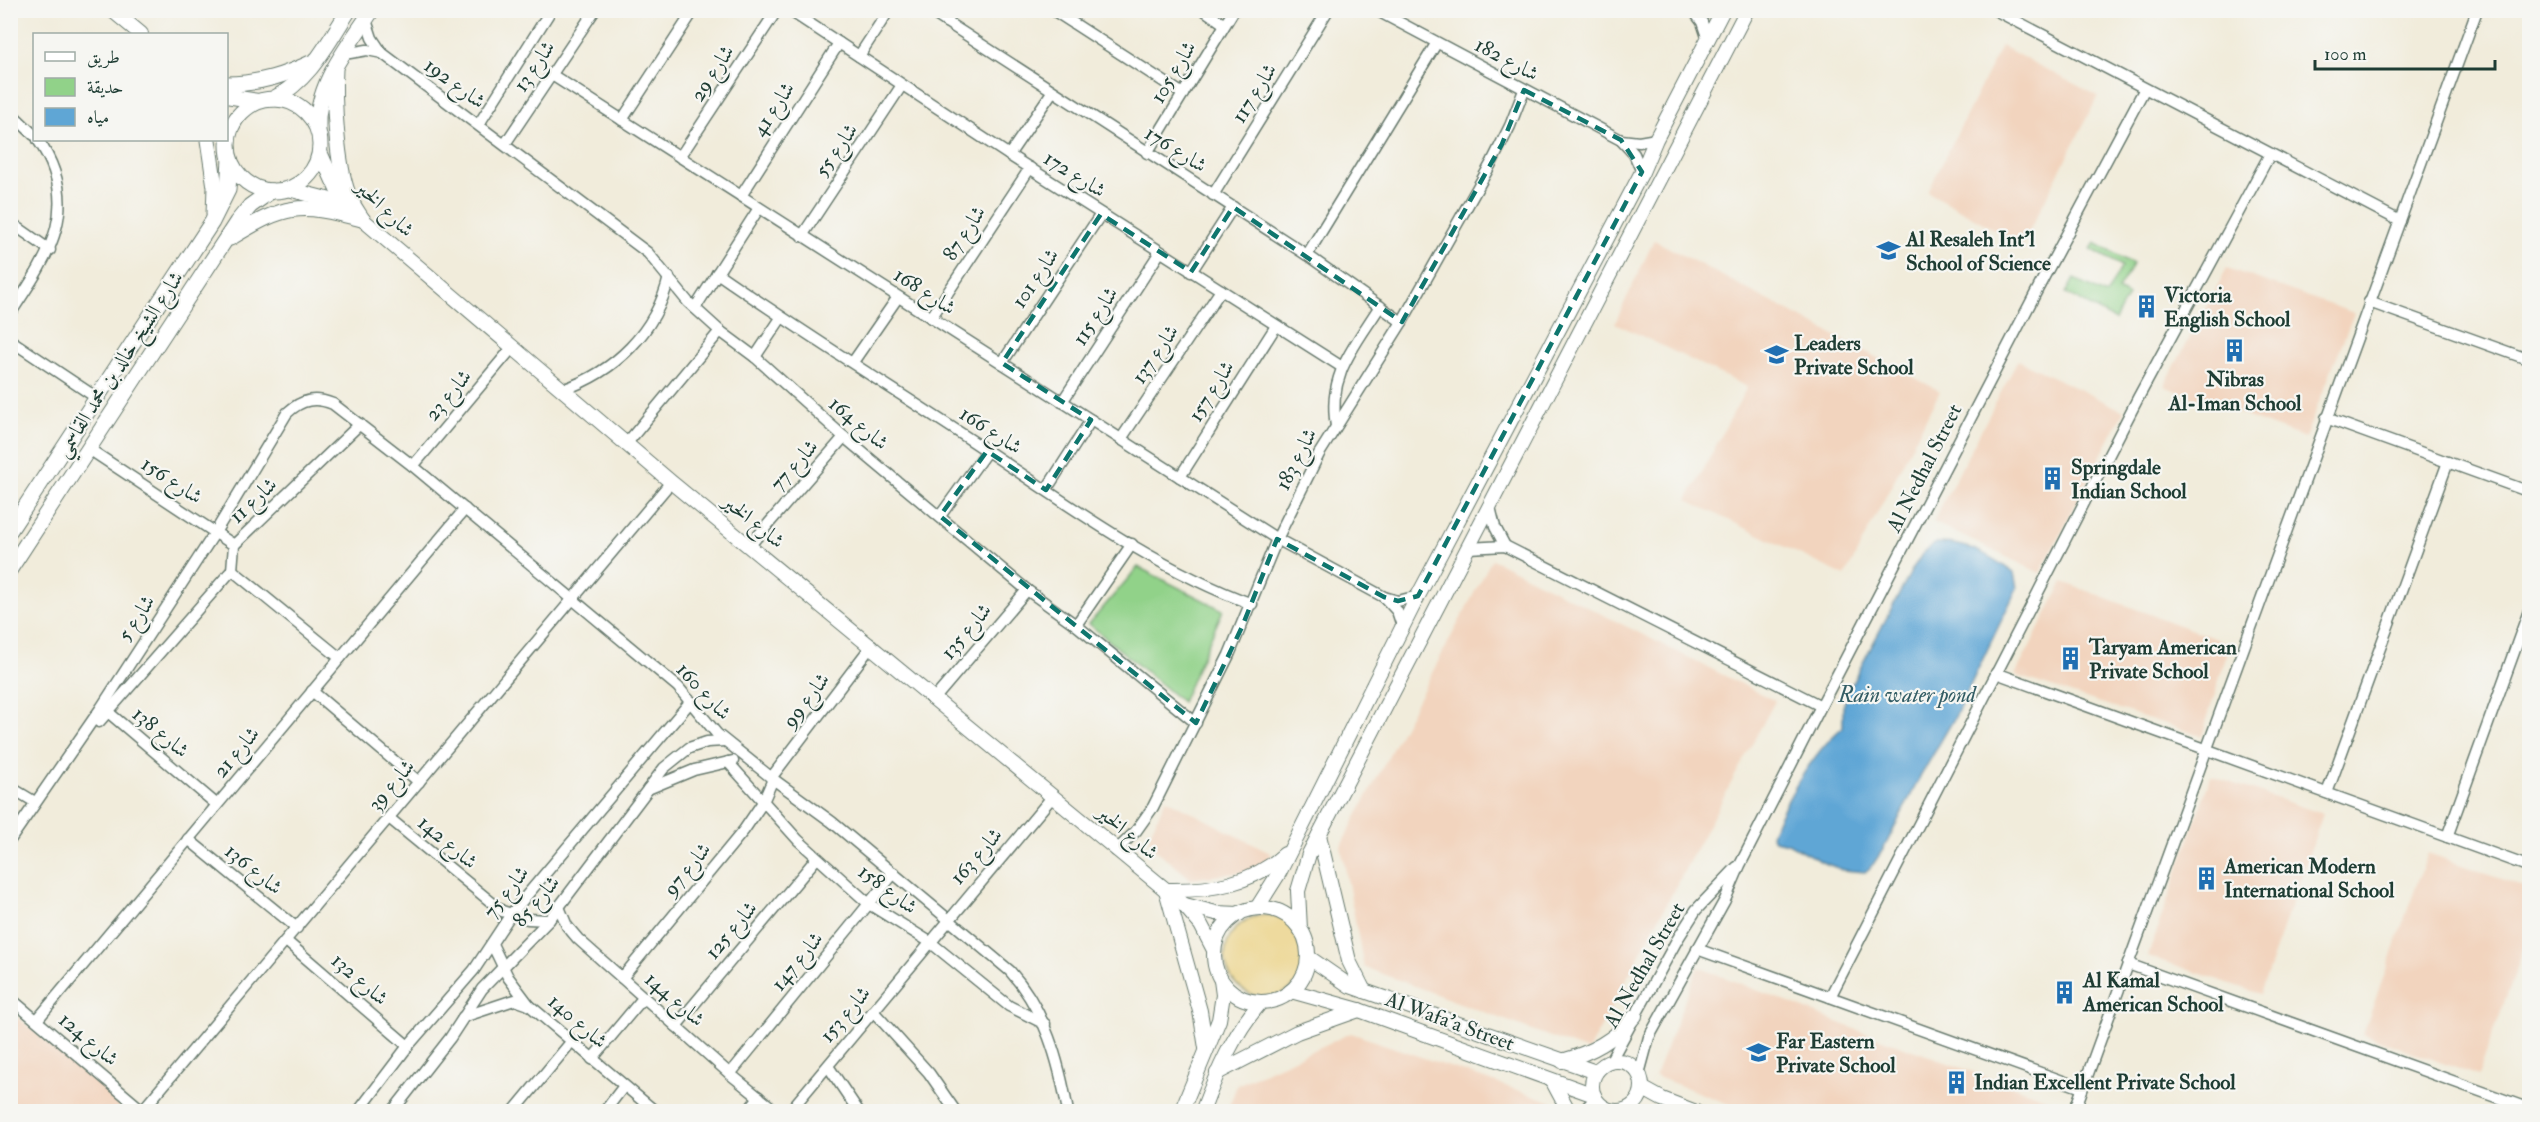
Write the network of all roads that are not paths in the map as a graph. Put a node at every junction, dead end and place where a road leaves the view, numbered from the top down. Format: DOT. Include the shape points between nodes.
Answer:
graph roads {
  1 [pos="112,10"];
  2 [pos="349,10"];
  3 [pos="551,10"];
  4 [pos="595,10"];
  5 [pos="694,10"];
  6 [pos="777,10"];
  7 [pos="789,10"];
  8 [pos="889,10"];
  9 [pos="928,10"];
  10 [pos="953,10"];
  11 [pos="1053,10"];
  12 [pos="1204,10"];
  13 [pos="1234,10"];
  14 [pos="1328,10"];
  15 [pos="1376,10"];
  16 [pos="1401,10"];
  17 [pos="1695,10"];
  18 [pos="1716,10"];
  19 [pos="1723,10"];
  20 [pos="1747,10"];
  21 [pos="1995,10"];
  22 [pos="2477,10"];
  23 [pos="369,15"];
  24 [pos="1394,21"];
  25 [pos="946,22"];
  26 [pos="1224,24"];
  27 [pos="140,33"];
  28 [pos="1708,40"];
  29 [pos="838,43"];
  30 [pos="1436,44"];
  31 [pos="382,53"];
  32 [pos="344,54"];
  33 [pos="859,56"];
  34 [pos="318,59"];
  35 [pos="335,69"];
  36 [pos="552,75"];
  37 [pos="228,84"];
  38 [pos="902,85"];
  39 [pos="1524,90"];
  40 [pos="2144,90"];
  41 [pos="1052,92"];
  42 [pos="1183,94"];
  43 [pos="228,96"];
  44 [pos="266,100"];
  45 [pos="11,114"];
  46 [pos="622,120"];
  47 [pos="479,124"];
  48 [pos="319,131"];
  49 [pos="33,134"];
  50 [pos="228,136"];
  51 [pos="1656,139"];
  52 [pos="1621,140"];
  53 [pos="39,141"];
  54 [pos="208,141"];
  55 [pos="227,141"];
  56 [pos="506,144"];
  57 [pos="320,152"];
  58 [pos="1147,153"];
  59 [pos="2270,154"];
  60 [pos="1009,155"];
  61 [pos="680,157"];
  62 [pos="230,159"];
  63 [pos="1030,168"];
  64 [pos="1642,172"];
  65 [pos="288,189"];
  66 [pos="271,191"];
  67 [pos="1213,195"];
  68 [pos="741,196"];
  69 [pos="1233,207"];
  70 [pos="759,208"];
  71 [pos="1101,214"];
  72 [pos="362,219"];
  73 [pos="2400,221"];
  74 [pos="10,222"];
  75 [pos="212,222"];
  76 [pos="802,236"];
  77 [pos="225,241"];
  78 [pos="50,250"];
  79 [pos="1160,252"];
  80 [pos="1307,255"];
  81 [pos="1191,272"];
  82 [pos="717,273"];
  83 [pos="669,277"];
  84 [pos="1221,290"];
  85 [pos="898,297"];
  86 [pos="2369,302"];
  87 [pos="1380,306"];
  88 [pos="695,308"];
  89 [pos="12,310"];
  90 [pos="781,318"];
  91 [pos="931,318"];
  92 [pos="1402,322"];
  93 [pos="1276,326"];
  94 [pos="720,331"];
  95 [pos="10,340"];
  96 [pos="512,348"];
  97 [pos="755,357"];
  98 [pos="2529,360"];
  99 [pos="853,363"];
  100 [pos="1002,363"];
  101 [pos="1341,367"];
  102 [pos="562,390"];
  103 [pos="97,398"];
  104 [pos="1062,402"];
  105 [pos="287,413"];
  106 [pos="2326,418"];
  107 [pos="1091,420"];
  108 [pos="360,424"];
  109 [pos="1335,426"];
  110 [pos="844,437"];
  111 [pos="1121,439"];
  112 [pos="627,443"];
  113 [pos="89,449"];
  114 [pos="987,451"];
  115 [pos="2448,462"];
  116 [pos="413,466"];
  117 [pos="1180,477"];
  118 [pos="671,482"];
  119 [pos="1046,490"];
  120 [pos="2529,492"];
  121 [pos="1490,507"];
  122 [pos="465,509"];
  123 [pos="940,516"];
  124 [pos="10,530"];
  125 [pos="216,531"];
  126 [pos="1277,539"];
  127 [pos="1132,544"];
  128 [pos="234,545"];
  129 [pos="750,545"];
  130 [pos="1505,546"];
  131 [pos="1468,548"];
  132 [pos="10,569"];
  133 [pos="232,570"];
  134 [pos="1027,590"];
  135 [pos="1418,596"];
  136 [pos="1384,597"];
  137 [pos="572,599"];
  138 [pos="1252,604"];
  139 [pos="2529,608"];
  140 [pos="1076,625"];
  141 [pos="1402,629"];
  142 [pos="872,645"];
  143 [pos="340,658"];
  144 [pos="1996,673"];
  145 [pos="312,692"];
  146 [pos="934,698"];
  147 [pos="691,701"];
  148 [pos="1821,706"];
  149 [pos="108,712"];
  150 [pos="1196,723"];
  151 [pos="725,741"];
  152 [pos="2206,749"];
  153 [pos="73,751"];
  154 [pos="647,752"];
  155 [pos="748,759"];
  156 [pos="728,762"];
  157 [pos="664,768"];
  158 [pos="772,778"];
  159 [pos="420,782"];
  160 [pos="10,787"];
  161 [pos="645,790"];
  162 [pos="2327,793"];
  163 [pos="1053,796"];
  164 [pos="35,802"];
  165 [pos="763,802"];
  166 [pos="216,804"];
  167 [pos="389,818"];
  168 [pos="1319,835"];
  169 [pos="2447,837"];
  170 [pos="188,839"];
  171 [pos="10,840"];
  172 [pos="1291,849"];
  173 [pos="1116,851"];
  174 [pos="816,859"];
  175 [pos="1740,865"];
  176 [pos="2529,867"];
  177 [pos="894,873"];
  178 [pos="1166,890"];
  179 [pos="868,904"];
  180 [pos="1183,904"];
  181 [pos="559,907"];
  182 [pos="1257,908"];
  183 [pos="511,914"];
  184 [pos="1239,914"];
  185 [pos="948,919"];
  186 [pos="549,920"];
  187 [pos="297,928"];
  188 [pos="1300,929"];
  189 [pos="286,941"];
  190 [pos="930,942"];
  191 [pos="492,944"];
  192 [pos="1697,949"];
  193 [pos="1214,950"];
  194 [pos="1308,957"];
  195 [pos="2128,964"];
  196 [pos="502,968"];
  197 [pos="622,978"];
  198 [pos="1221,980"];
  199 [pos="1291,991"];
  200 [pos="1364,991"];
  201 [pos="644,997"];
  202 [pos="1830,997"];
  203 [pos="10,998"];
  204 [pos="1261,1002"];
  205 [pos="529,1005"];
  206 [pos="1359,1010"];
  207 [pos="873,1011"];
  208 [pos="1635,1016"];
  209 [pos="463,1017"];
  210 [pos="37,1020"];
  211 [pos="1045,1024"];
  212 [pos="676,1026"];
  213 [pos="572,1041"];
  214 [pos="408,1046"];
  215 [pos="1206,1048"];
  216 [pos="592,1059"];
  217 [pos="1561,1061"];
  218 [pos="1610,1062"];
  219 [pos="828,1066"];
  220 [pos="1596,1072"];
  221 [pos="1217,1073"];
  222 [pos="730,1074"];
  223 [pos="1641,1081"];
  224 [pos="1553,1082"];
  225 [pos="624,1086"];
  226 [pos="2082,1088"];
  227 [pos="759,1097"];
  228 [pos="1598,1103"];
  229 [pos="2529,1109"];
  230 [pos="141,1111"];
  231 [pos="1626,1111"];
  232 [pos="358,1112"];
  233 [pos="392,1112"];
  234 [pos="513,1112"];
  235 [pos="604,1112"];
  236 [pos="656,1112"];
  237 [pos="747,1112"];
  238 [pos="777,1112"];
  239 [pos="789,1112"];
  240 [pos="859,1112"];
  241 [pos="956,1112"];
  242 [pos="1068,1112"];
  243 [pos="1181,1112"];
  244 [pos="1202,1112"];
  245 [pos="1569,1112"];
  246 [pos="1582,1112"];
  247 [pos="1696,1112"];
  248 [pos="2074,1112"];
  1 -- 27 [label="street"];
  2 -- 34 [label="main road"];
  3 -- 47 [label="street"];
  4 -- 36 [label="street, شارع 13"];
  5 -- 46 [label="street"];
  6 -- 61 [label="street, شارع 29"];
  7 -- 29 [label="street, شارع 172"];
  8 -- 33 [label="street"];
  9 -- 25 [label="street, شارع 176"];
  10 -- 25 [label="street"];
  11 -- 42 [label="street"];
  12 -- 26 [label="street"];
  13 -- 26 [label="street, شارع 105"];
  14 -- 67 [label="street, شارع 117"];
  15 -- 24 [label="street, شارع 182"];
  16 -- 24 [label="street"];
  17 -- 18 [label="street"];
  17 -- 28 [label="street"];
  19 -- 28 [label="street"];
  20 -- 121 [label="street"];
  21 -- 40 [label="street"];
  22 -- 73 [label="street"];
  23 -- 31 [label="street, شارع 192" via="372,38"];
  23 -- 32 [label="main road"];
  24 -- 30 [label="street, شارع 182"];
  25 -- 41 [label="street, شارع 176"];
  26 -- 42 [label="street, شارع 105"];
  28 -- 51 [label="street"];
  29 -- 33 [label="street, شارع 172"];
  29 -- 68 [label="street, شارع 41"];
  30 -- 39 [label="street, شارع 182"];
  30 -- 80 [label="street"];
  31 -- 32 [label="street" via="367,50"];
  31 -- 47 [label="street, شارع 192"];
  32 -- 35 [label="main road"];
  33 -- 38 [label="street, شارع 172"];
  34 -- 37 [label="main road" via="260,82"];
  34 -- 44 [label="main road" via="301,80"];
  35 -- 48 [label="main road" via="319,104"];
  35 -- 72 [label="main road" via="334,105 343,175 349,198"];
  36 -- 46 [label="street, شارع 168"];
  36 -- 56 [label="street, شارع 13"];
  38 -- 60 [label="street, شارع 172"];
  38 -- 76 [label="street, شارع 55"];
  39 -- 52 [label="street, شارع 182"];
  39 -- 92 [label="street, شارع 183" via="1502,144"];
  40 -- 59 [label="street"];
  40 -- 148 [label="street, Al Nedhal Street"];
  41 -- 58 [label="street, شارع 176"];
  41 -- 60 [label="street"];
  42 -- 58 [label="street, شارع 105"];
  43 -- 44 [label="street"];
  44 -- 48 [label="main road" via="299,106"];
  44 -- 50 [label="main road" via="248,107 235,120"];
  45 -- 49 [label="street"];
  46 -- 61 [label="street, شارع 168"];
  47 -- 56 [label="street, شارع 192"];
  48 -- 57 [label="main road"];
  51 -- 52 [label="street, شارع 182"];
  51 -- 64 [label="street"];
  52 -- 64 [label="street, شارع 182" via="1634,154"];
  53 -- 78 [label="street" via="48,155 58,186 59,218"];
  54 -- 75 [label="main road" via="215,187"];
  55 -- 62 [label="main road"];
  56 -- 83 [label="street, شارع 164" via="648,252"];
  57 -- 65 [label="main road" via="308,176"];
  57 -- 72 [label="street, شارع الخير" via="338,192"];
  58 -- 67 [label="street, شارع 176"];
  59 -- 73 [label="street"];
  59 -- 144 [label="street"];
  60 -- 63 [label="street, شارع 172"];
  61 -- 68 [label="street, شارع 168"];
  62 -- 66 [label="main road" via="243,179"];
  62 -- 75 [label="main road, شارع الشيخ خالد بن محمد القاسمي" via="228,190"];
  63 -- 71 [label="street, شارع 172"];
  63 -- 91 [label="street, شارع 87"];
  64 -- 135 [label="street"];
  65 -- 66 [label="main road"];
  65 -- 72 [label="street" via="327,199"];
  66 -- 77 [label="main road, شارع الشيخ خالد بن محمد القاسمي" via="250,206"];
  67 -- 69 [label="street, شارع 176"];
  68 -- 70 [label="street, شارع 168"];
  69 -- 80 [label="street, شارع 176"];
  69 -- 81 [label="street"];
  70 -- 76 [label="street, شارع 168"];
  70 -- 82 [label="street"];
  71 -- 79 [label="street, شارع 172"];
  71 -- 100 [label="street, شارع 101"];
  72 -- 77 [label="main road" via="318,208 288,209"];
  72 -- 96 [label="street, شارع الخير"];
  73 -- 86 [label="street"];
  74 -- 78 [label="street"];
  75 -- 103 [label="main road, شارع الشيخ خالد بن محمد القاسمي"];
  76 -- 85 [label="street, شارع 168"];
  77 -- 113 [label="main road, شارع الشيخ خالد بن محمد القاسمي"];
  78 -- 89 [label="street"];
  79 -- 81 [label="street, شارع 172"];
  79 -- 104 [label="street, شارع 115"];
  80 -- 87 [label="street, شارع 176"];
  81 -- 84 [label="street, شارع 172"];
  82 -- 88 [label="street"];
  82 -- 90 [label="street, شارع 166"];
  83 -- 88 [label="street, شارع 164"];
  83 -- 102 [label="street" via="656,314 633,346 600,372"];
  84 -- 93 [label="street, شارع 172"];
  84 -- 111 [label="street, شارع 137"];
  85 -- 91 [label="street, شارع 168"];
  85 -- 99 [label="street"];
  86 -- 98 [label="street"];
  86 -- 106 [label="street"];
  87 -- 92 [label="street, شارع 176"];
  87 -- 101 [label="street"];
  88 -- 94 [label="street, شارع 164"];
  90 -- 97 [label="street"];
  90 -- 99 [label="street, شارع 166"];
  91 -- 100 [label="street, شارع 168"];
  92 -- 109 [label="street, شارع 183"];
  93 -- 101 [label="street, شارع 172"];
  93 -- 117 [label="street, شارع 157"];
  94 -- 97 [label="street, شارع 164"];
  94 -- 112 [label="street"];
  95 -- 103 [label="street"];
  96 -- 102 [label="street, شارع الخير"];
  96 -- 116 [label="street, شارع 23"];
  97 -- 110 [label="street, شارع 164"];
  99 -- 114 [label="street, شارع 166"];
  100 -- 104 [label="street, شارع 168"];
  101 -- 109 [label="street" via="1334,393"];
  102 -- 112 [label="street, شارع الخير"];
  103 -- 124 [label="main road, شارع الشيخ خالد بن محمد القاسمي"];
  104 -- 107 [label="street, شارع 168"];
  105 -- 108 [label="street, شارع 160" via="304,401 324,400"];
  105 -- 125 [label="street, شارع 5"];
  106 -- 115 [label="street"];
  106 -- 152 [label="street"];
  107 -- 111 [label="street, شارع 168"];
  107 -- 119 [label="street"];
  108 -- 116 [label="street, شارع 160"];
  108 -- 128 [label="street, شارع 11"];
  109 -- 126 [label="street, شارع 183"];
  110 -- 123 [label="street, شارع 164"];
  110 -- 129 [label="street, شارع 77"];
  111 -- 117 [label="street, شارع 168"];
  112 -- 118 [label="street, شارع الخير"];
  113 -- 125 [label="street, شارع 156"];
  113 -- 132 [label="main road, شارع الشيخ خالد بن محمد القاسمي"];
  114 -- 119 [label="street, شارع 166"];
  114 -- 123 [label="street"];
  115 -- 120 [label="street"];
  115 -- 162 [label="street"];
  116 -- 122 [label="street, شارع 160"];
  117 -- 126 [label="street, شارع 168"];
  118 -- 129 [label="street, شارع الخير"];
  118 -- 137 [label="street, شارع 39"];
  119 -- 127 [label="street, شارع 166"];
  121 -- 130 [label="street"];
  121 -- 131 [label="street"];
  122 -- 137 [label="street, شارع 160"];
  122 -- 143 [label="street, شارع 21"];
  123 -- 134 [label="street, شارع 164"];
  125 -- 128 [label="street, شارع 156"];
  125 -- 153 [label="street, شارع 5"];
  126 -- 136 [label="street, شارع 168"];
  126 -- 138 [label="street, شارع 183"];
  127 -- 138 [label="street, شارع 166" via="1200,584"];
  127 -- 140 [label="street"];
  128 -- 133 [label="street, شارع 11"];
  129 -- 142 [label="street, شارع الخير"];
  130 -- 131 [label="street"];
  130 -- 148 [label="street"];
  131 -- 168 [label="street"];
  133 -- 143 [label="street"];
  133 -- 149 [label="street"];
  134 -- 140 [label="street, شارع 164"];
  134 -- 146 [label="street, شارع 135"];
  135 -- 136 [label="street" via="1398,601"];
  135 -- 141 [label="street"];
  136 -- 141 [label="street" via="1396,611"];
  137 -- 147 [label="street, شارع 160"];
  137 -- 159 [label="street, شارع 39"];
  138 -- 150 [label="street, شارع 183"];
  139 -- 169 [label="street"];
  140 -- 150 [label="street, شارع 164"];
  141 -- 172 [label="street"];
  142 -- 146 [label="street, شارع الخير"];
  142 -- 158 [label="street, شارع 99"];
  143 -- 145 [label="street, شارع 21"];
  144 -- 152 [label="street"];
  144 -- 202 [label="street"];
  145 -- 159 [label="street"];
  145 -- 166 [label="street, شارع 21"];
  146 -- 163 [label="street, شارع الخير"];
  147 -- 151 [label="street, شارع 160" via="709,727"];
  147 -- 154 [label="street, شارع 75"];
  148 -- 175 [label="street, Al Nedhal Street"];
  149 -- 153 [label="street"];
  149 -- 166 [label="street, شارع 138"];
  150 -- 173 [label="street, شارع 183" via="1145,820"];
  151 -- 155 [label="street, شارع 160"];
  151 -- 157 [label="street, شارع 85" via="689,748"];
  152 -- 162 [label="street"];
  152 -- 195 [label="street"];
  153 -- 164 [label="street, شارع 5"];
  154 -- 157 [label="street"];
  154 -- 183 [label="street, شارع 75"];
  155 -- 156 [label="street"];
  155 -- 158 [label="street, شارع 160"];
  156 -- 161 [label="street" via="677,776"];
  156 -- 165 [label="street, شارع 158"];
  157 -- 161 [label="street, شارع 85"];
  158 -- 165 [label="street, شارع 97"];
  158 -- 177 [label="street, شارع 160"];
  159 -- 167 [label="street, شارع 39"];
  160 -- 164 [label="street"];
  161 -- 181 [label="street, شارع 85"];
  162 -- 169 [label="street"];
  163 -- 173 [label="street, شارع الخير"];
  163 -- 185 [label="street, شارع 163"];
  164 -- 171 [label="street, شارع 5"];
  165 -- 174 [label="street, شارع 158"];
  165 -- 197 [label="street, شارع 97"];
  166 -- 170 [label="street, شارع 21"];
  167 -- 183 [label="street, شارع 142"];
  167 -- 187 [label="street, شارع 39"];
  168 -- 188 [label="street" via="1300,878"];
  168 -- 200 [label="street" via="1349,961"];
  169 -- 176 [label="street"];
  170 -- 187 [label="street, شارع 136"];
  170 -- 210 [label="street, شارع 21"];
  172 -- 178 [label="street" via="1267,869 1244,880 1202,889"];
  172 -- 182 [label="street"];
  173 -- 178 [label="street, شارع الخير"];
  174 -- 179 [label="street, شارع 158"];
  174 -- 212 [label="street, شارع 125"];
  175 -- 192 [label="street, Al Nedhal Street"];
  175 -- 208 [label="street, Al Nedhal Street" via="1696,910"];
  177 -- 179 [label="street, شارع 147"];
  177 -- 185 [label="street, شارع 160"];
  178 -- 180 [label="street, شارع الخير"];
  178 -- 215 [label="street" via="1200,1011"];
  179 -- 190 [label="street, شارع 158"];
  179 -- 222 [label="street, شارع 147"];
  180 -- 184 [label="street, شارع الخير" via="1205,911"];
  180 -- 193 [label="street, شارع الخير" via="1201,925"];
  181 -- 186 [label="street, شارع 85"];
  181 -- 197 [label="street, شارع 144" via="572,933"];
  182 -- 184 [label="street"];
  182 -- 188 [label="street" via="1277,911"];
  183 -- 186 [label="street, شارع 142"];
  183 -- 191 [label="street, شارع 75"];
  184 -- 193 [label="street" via="1222,929"];
  185 -- 190 [label="street, شارع 163"];
  185 -- 211 [label="street, شارع 160" via="1010,971"];
  186 -- 196 [label="street, شارع 85"];
  187 -- 189 [label="street, شارع 39"];
  188 -- 194 [label="street"];
  189 -- 214 [label="street, شارع 132"];
  189 -- 230 [label="street, شارع 39"];
  190 -- 207 [label="street, شارع 153"];
  190 -- 211 [label="street, شارع 158" via="1009,1006"];
  191 -- 196 [label="street, شارع 140"];
  191 -- 214 [label="street, شارع 75"];
  192 -- 202 [label="street"];
  192 -- 223 [label="street, Al Nedhal Street" via="1649,1037"];
  193 -- 198 [label="street"];
  194 -- 199 [label="street" via="1303,976"];
  194 -- 200 [label="street, Al Wafa'a Street" via="1337,979"];
  195 -- 226 [label="street"];
  195 -- 229 [label="street"];
  196 -- 205 [label="street, شارع 140"];
  196 -- 209 [label="street, شارع 85"];
  197 -- 201 [label="street, شارع 144"];
  198 -- 204 [label="street" via="1238,996"];
  198 -- 215 [label="street" via="1222,1006"];
  199 -- 204 [label="street"];
  199 -- 206 [label="street, Al Wafa'a Street"];
  200 -- 217 [label="street, Al Wafa'a Street"];
  201 -- 212 [label="street, شارع 144"];
  201 -- 216 [label="street"];
  202 -- 226 [label="street"];
  203 -- 210 [label="street, شارع 124"];
  204 -- 221 [label="street" via="1235,1037"];
  205 -- 209 [label="street" via="508,1002"];
  205 -- 213 [label="street, شارع 140"];
  206 -- 221 [label="street" via="1297,1032"];
  206 -- 224 [label="street, Al Wafa'a Street"];
  207 -- 219 [label="street, شارع 153"];
  207 -- 241 [label="street" via="929,1073"];
  208 -- 217 [label="street" via="1603,1045"];
  208 -- 218 [label="street, Al Nedhal Street"];
  209 -- 233 [label="street, شارع 85"];
  210 -- 230 [label="street, شارع 124"];
  211 -- 242 [label="street, شارع 160"];
  212 -- 222 [label="street, شارع 144"];
  213 -- 216 [label="street, شارع 140"];
  213 -- 234 [label="street"];
  214 -- 232 [label="street, شارع 75"];
  215 -- 243 [label="street"];
  216 -- 225 [label="street, شارع 140"];
  217 -- 220 [label="street, Al Wafa'a Street"];
  218 -- 220 [label="street"];
  218 -- 223 [label="street" via="1623,1061 1635,1068"];
  219 -- 239 [label="street, شارع 153"];
  219 -- 240 [label="street"];
  220 -- 228 [label="street" via="1592,1087"];
  221 -- 244 [label="street"];
  222 -- 227 [label="street, شارع 144"];
  223 -- 231 [label="street" via="1634,1105"];
  223 -- 247 [label="street" via="1662,1099"];
  224 -- 228 [label="street, Al Wafa'a Street"];
  224 -- 245 [label="street"];
  225 -- 235 [label="street"];
  225 -- 236 [label="street, شارع 140"];
  226 -- 248 [label="street"];
  227 -- 237 [label="street"];
  227 -- 238 [label="street, شارع 144"];
  228 -- 231 [label="street"];
  228 -- 246 [label="street" via="1586,1105"];
}
